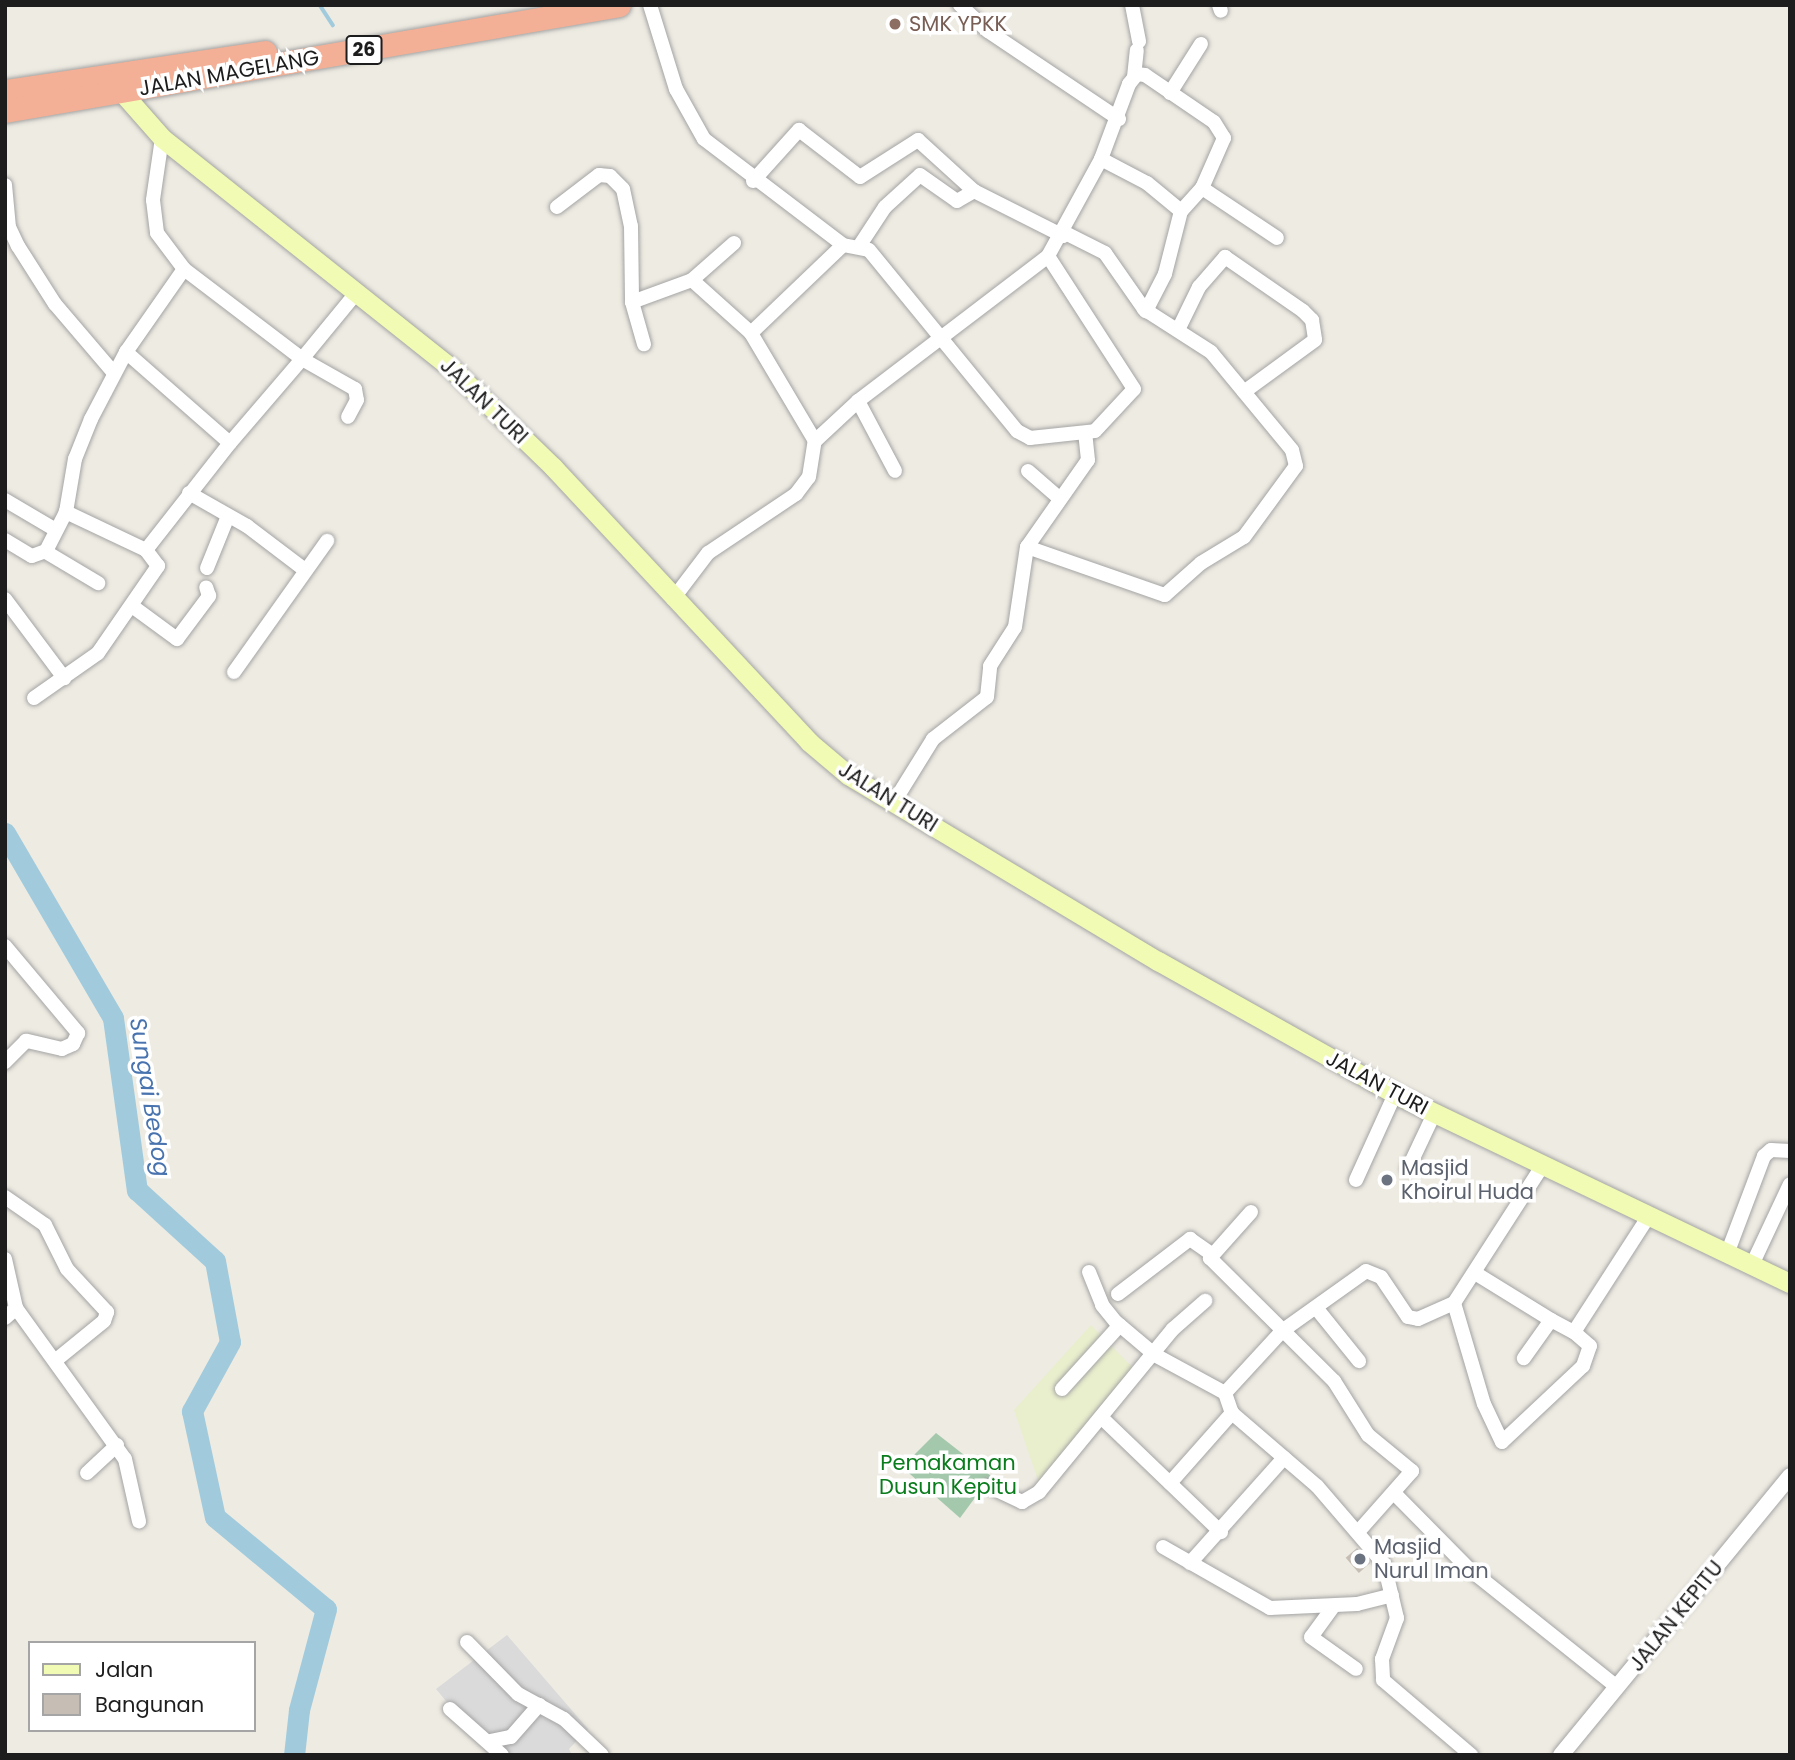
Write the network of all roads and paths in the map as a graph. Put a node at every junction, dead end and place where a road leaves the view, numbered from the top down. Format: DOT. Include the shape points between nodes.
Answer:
graph roads {
  1 [pos="545,5"];
  2 [pos="650,5"];
  3 [pos="960,5"];
  4 [pos="1132,5"];
  5 [pos="612,6"];
  6 [pos="1201,44"];
  7 [pos="1134,77"];
  8 [pos="113,83"];
  9 [pos="5,90"];
  10 [pos="1170,93"];
  11 [pos="5,111"];
  12 [pos="1119,119"];
  13 [pos="162,138"];
  14 [pos="1101,159"];
  15 [pos="753,181"];
  16 [pos="5,185"];
  17 [pos="1202,188"];
  18 [pos="974,191"];
  19 [pos="557,207"];
  20 [pos="1181,211"];
  21 [pos="1064,234"];
  22 [pos="1278,238"];
  23 [pos="734,243"];
  24 [pos="860,245"];
  25 [pos="843,246"];
  26 [pos="1048,256"];
  27 [pos="184,269"];
  28 [pos="692,280"];
  29 [pos="357,292"];
  30 [pos="632,302"];
  31 [pos="1146,311"];
  32 [pos="1178,330"];
  33 [pos="751,333"];
  34 [pos="940,338"];
  35 [pos="644,344"];
  36 [pos="126,352"];
  37 [pos="302,359"];
  38 [pos="113,372"];
  39 [pos="1244,392"];
  40 [pos="858,401"];
  41 [pos="348,417"];
  42 [pos="1085,433"];
  43 [pos="815,441"];
  44 [pos="230,443"];
  45 [pos="895,471"];
  46 [pos="1028,471"];
  47 [pos="189,493"];
  48 [pos="1058,497"];
  49 [pos="5,500"];
  50 [pos="66,512"];
  51 [pos="228,516"];
  52 [pos="57,530"];
  53 [pos="5,540"];
  54 [pos="327,541"];
  55 [pos="1027,547"];
  56 [pos="146,550"];
  57 [pos="46,552"];
  58 [pos="207,568"];
  59 [pos="305,570"];
  60 [pos="98,583"];
  61 [pos="206,587"];
  62 [pos="673,598"];
  63 [pos="5,599"];
  64 [pos="132,606"];
  65 [pos="234,672"];
  66 [pos="64,678"];
  67 [pos="34,698"];
  68 [pos="894,802"];
  69 [pos="5,946"];
  70 [pos="5,1062"];
  71 [pos="1395,1094"];
  72 [pos="1434,1114"];
  73 [pos="1790,1151"];
  74 [pos="1543,1165"];
  75 [pos="1408,1169"];
  76 [pos="1356,1180"];
  77 [pos="1790,1184"];
  78 [pos="5,1197"];
  79 [pos="1251,1212"];
  80 [pos="1648,1217"];
  81 [pos="1210,1253"];
  82 [pos="1727,1254"];
  83 [pos="5,1259"];
  84 [pos="1752,1265"];
  85 [pos="1089,1272"];
  86 [pos="1475,1273"];
  87 [pos="1790,1283"];
  88 [pos="1118,1294"];
  89 [pos="1205,1301"];
  90 [pos="1454,1303"];
  91 [pos="1317,1309"];
  92 [pos="11,1313"];
  93 [pos="1551,1320"];
  94 [pos="1120,1325"];
  95 [pos="1282,1331"];
  96 [pos="1574,1332"];
  97 [pos="1155,1355"];
  98 [pos="1524,1358"];
  99 [pos="56,1360"];
  100 [pos="1359,1362"];
  101 [pos="1062,1389"];
  102 [pos="1225,1393"];
  103 [pos="1232,1413"];
  104 [pos="1102,1418"];
  105 [pos="117,1445"];
  106 [pos="1284,1458"];
  107 [pos="87,1473"];
  108 [pos="1788,1482"];
  109 [pos="1170,1483"];
  110 [pos="988,1486"];
  111 [pos="1394,1493"];
  112 [pos="139,1521"];
  113 [pos="1221,1532"];
  114 [pos="1358,1532"];
  115 [pos="1163,1547"];
  116 [pos="1190,1563"];
  117 [pos="1392,1595"];
  118 [pos="1333,1607"];
  119 [pos="467,1642"];
  120 [pos="1356,1669"];
  121 [pos="1617,1687"];
  122 [pos="538,1705"];
  123 [pos="450,1709"];
  124 [pos="490,1741"];
  125 [pos="502,1755"];
  126 [pos="602,1755"];
  127 [pos="1471,1755"];
  128 [pos="1561,1755"];
  1 -- 8 [label="highway, JALAN MAGELANG / 26"];
  2 -- 15 [label="street" via="676,89 704,139"];
  3 -- 12 [label="street" via="988,31"];
  4 -- 7 [label="street" via="1138,46"];
  5 -- 8 [label="highway, JALAN MAGELANG / 26"];
  6 -- 10 [label="street"];
  7 -- 10 [label="street" via="1145,75"];
  7 -- 12 [label="street"];
  8 -- 9 [label="highway, JALAN MAGELANG / 26"];
  8 -- 11 [label="highway, JALAN MAGELANG / 26"];
  8 -- 13 [label="main road, JALAN TURI"];
  10 -- 17 [label="street" via="1222,130 1223,146"];
  12 -- 14 [label="street"];
  13 -- 27 [label="street" via="153,200 157,233"];
  13 -- 29 [label="main road, JALAN TURI"];
  14 -- 20 [label="street" via="1147,183"];
  14 -- 21 [label="street"];
  15 -- 18 [label="street" via="799,131 860,177 918,140"];
  15 -- 25 [label="street"];
  16 -- 38 [label="street" via="9,227 18,246 55,304"];
  17 -- 20 [label="street"];
  17 -- 22 [label="street"];
  18 -- 21 [label="street"];
  18 -- 24 [label="street" via="957,201 920,175 885,207"];
  19 -- 30 [label="street" via="599,175 610,176 623,189 631,226"];
  20 -- 31 [label="street" via="1165,274"];
  21 -- 26 [label="street"];
  21 -- 31 [label="street" via="1105,253"];
  23 -- 28 [label="street"];
  24 -- 25 [label="street"];
  24 -- 34 [label="street" via="876,258"];
  25 -- 33 [label="street"];
  26 -- 34 [label="street"];
  26 -- 42 [label="street" via="1134,389 1102,426"];
  27 -- 36 [label="street"];
  27 -- 37 [label="street"];
  28 -- 30 [label="street"];
  28 -- 33 [label="street"];
  29 -- 37 [label="street"];
  29 -- 62 [label="main road, JALAN TURI" via="462,377"];
  30 -- 35 [label="street"];
  31 -- 32 [label="street"];
  32 -- 39 [label="street" via="1211,352"];
  32 -- 39 [label="street" via="1199,286 1225,257 1303,311 1312,320 1315,340"];
  33 -- 43 [label="street"];
  34 -- 40 [label="street"];
  34 -- 42 [label="street" via="1017,432 1037,438"];
  36 -- 38 [label="street"];
  36 -- 44 [label="street"];
  37 -- 41 [label="street" via="355,389 356,400"];
  37 -- 44 [label="street"];
  38 -- 50 [label="street" via="75,459"];
  39 -- 55 [label="street" via="1292,450 1296,466 1244,537 1201,563 1171,593"];
  40 -- 43 [label="street"];
  40 -- 45 [label="street"];
  42 -- 48 [label="street" via="1090,456"];
  43 -- 62 [label="street" via="815,463 796,494 708,553"];
  44 -- 47 [label="street"];
  46 -- 48 [label="street"];
  47 -- 51 [label="street"];
  47 -- 56 [label="street"];
  48 -- 55 [label="street"];
  49 -- 52 [label="street"];
  50 -- 52 [label="street"];
  50 -- 56 [label="street"];
  51 -- 58 [label="street"];
  51 -- 59 [label="street"];
  52 -- 57 [label="street"];
  53 -- 57 [label="street" via="32,556"];
  54 -- 59 [label="street"];
  55 -- 68 [label="street" via="1015,627 990,667 979,706 933,739"];
  56 -- 64 [label="street" via="158,566"];
  57 -- 60 [label="street"];
  59 -- 65 [label="street"];
  61 -- 64 [label="street" via="209,596 177,639"];
  62 -- 68 [label="main road, JALAN TURI" via="809,742"];
  63 -- 66 [label="street"];
  64 -- 66 [label="street" via="98,653"];
  66 -- 67 [label="street"];
  68 -- 71 [label="main road, JALAN TURI" via="1158,961"];
  69 -- 70 [label="street" via="78,1033 73,1044 62,1049 26,1041"];
  71 -- 72 [label="main road, JALAN TURI"];
  71 -- 76 [label="street"];
  72 -- 74 [label="main road, JALAN TURI"];
  72 -- 75 [label="street"];
  73 -- 82 [label="street" via="1771,1150 1764,1156"];
  74 -- 80 [label="main road, JALAN TURI"];
  74 -- 86 [label="street"];
  77 -- 84 [label="street"];
  78 -- 99 [label="street" via="45,1225 67,1269 107,1312 104,1321"];
  79 -- 81 [label="street"];
  80 -- 82 [label="main road, JALAN TURI"];
  80 -- 96 [label="street"];
  81 -- 88 [label="street" via="1190,1239"];
  81 -- 95 [label="street"];
  82 -- 84 [label="main road, JALAN TURI"];
  83 -- 92 [label="street"];
  84 -- 87 [label="main road, JALAN TURI"];
  85 -- 94 [label="street" via="1102,1306"];
  86 -- 90 [label="street"];
  86 -- 93 [label="street"];
  89 -- 97 [label="street" via="1172,1329"];
  90 -- 91 [label="street" via="1418,1319 1408,1317 1381,1277 1366,1272"];
  90 -- 96 [label="street" via="1484,1404 1502,1442 1583,1366 1590,1346"];
  91 -- 95 [label="street"];
  91 -- 100 [label="street"];
  92 -- 99 [label="street"];
  93 -- 96 [label="street"];
  93 -- 98 [label="street"];
  94 -- 97 [label="street"];
  94 -- 101 [label="street"];
  95 -- 102 [label="street"];
  95 -- 111 [label="street" via="1339,1387 1368,1435 1412,1471"];
  97 -- 102 [label="street"];
  97 -- 104 [label="street"];
  99 -- 105 [label="street"];
  102 -- 103 [label="street"];
  103 -- 106 [label="street"];
  103 -- 109 [label="street"];
  104 -- 109 [label="street"];
  104 -- 110 [label="street" via="1039,1492 1022,1502"];
  105 -- 107 [label="street"];
  105 -- 112 [label="street"];
  106 -- 113 [label="street"];
  106 -- 114 [label="street"];
  108 -- 121 [label="street, JALAN KEPITU"];
  109 -- 113 [label="street"];
  111 -- 114 [label="street"];
  111 -- 121 [label="street" via="1468,1568"];
  113 -- 116 [label="street"];
  114 -- 117 [label="street" via="1384,1564"];
  115 -- 116 [label="street"];
  116 -- 118 [label="street" via="1270,1608"];
  117 -- 118 [label="street"];
  117 -- 127 [label="street" via="1397,1619 1382,1659 1383,1680"];
  118 -- 120 [label="street" via="1311,1637"];
  119 -- 122 [label="street" via="518,1694"];
  121 -- 128 [label="street, JALAN KEPITU"];
  122 -- 124 [label="street" via="511,1737"];
  122 -- 126 [label="street" via="564,1719"];
  123 -- 124 [label="street"];
  124 -- 125 [label="street"];
}
